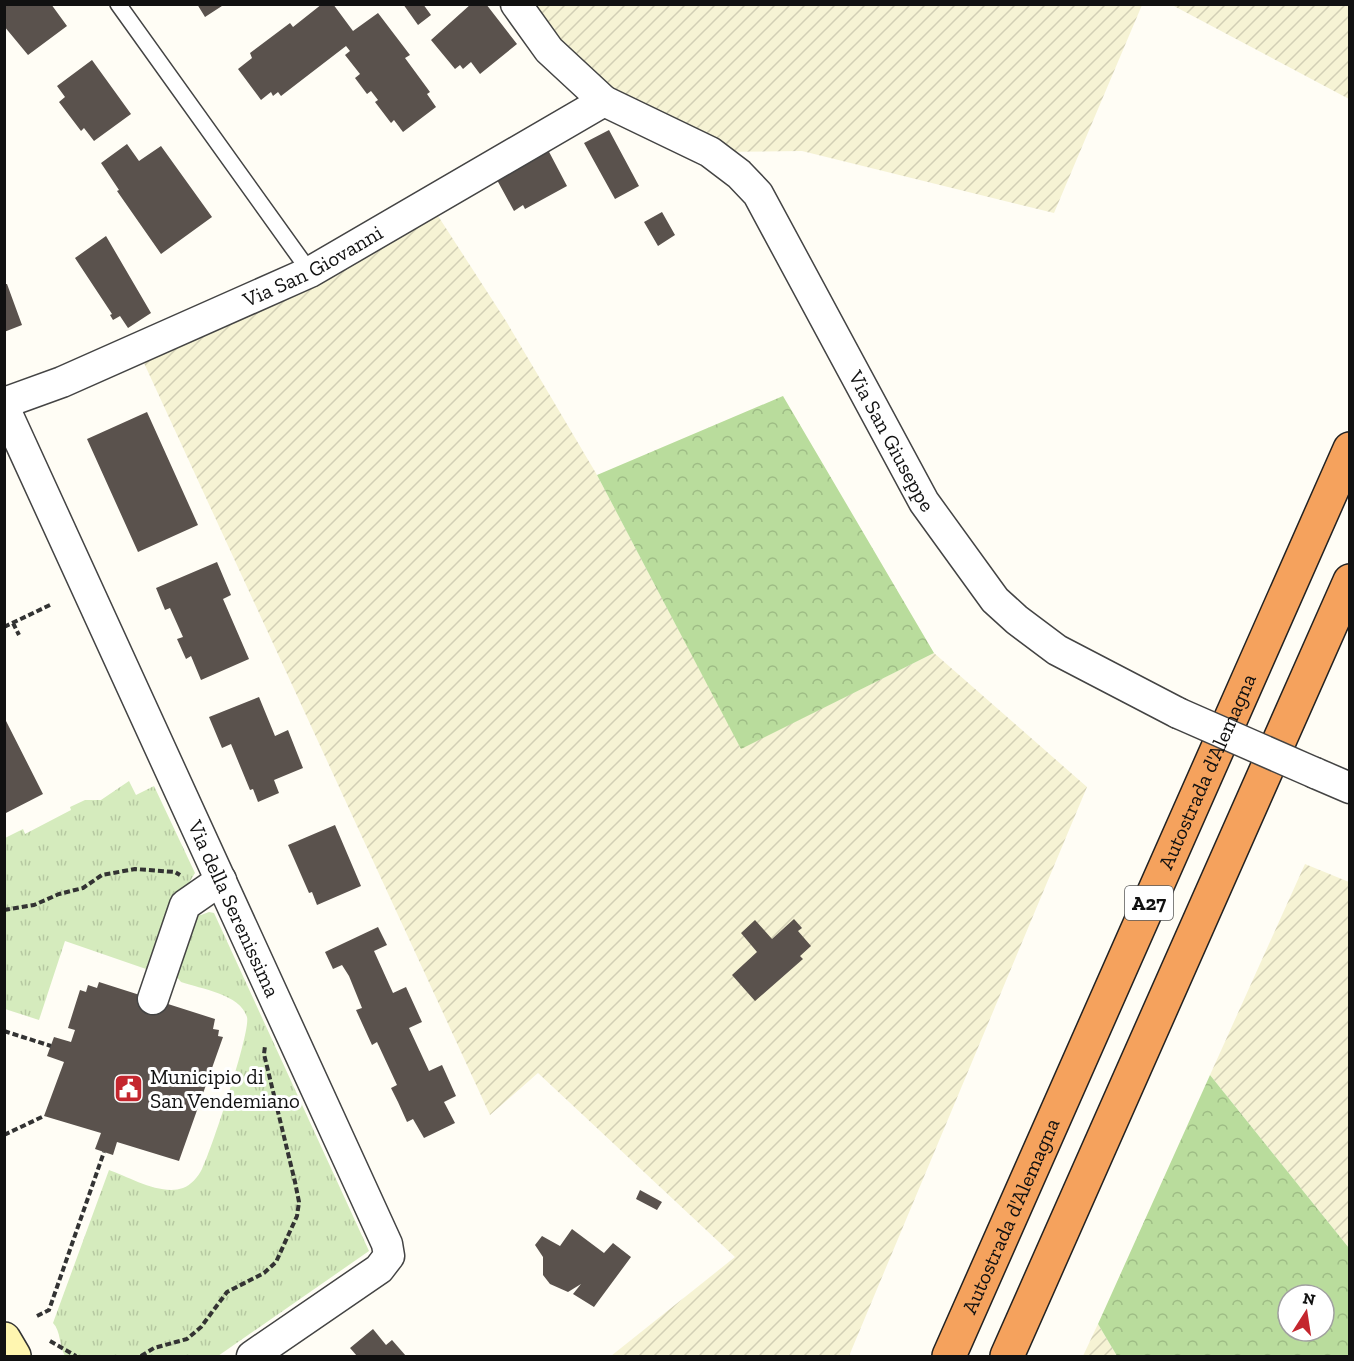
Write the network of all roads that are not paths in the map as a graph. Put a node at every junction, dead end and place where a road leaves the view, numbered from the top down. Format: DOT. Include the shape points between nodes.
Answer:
graph roads {
  1 [pos="118,4"];
  2 [pos="516,4"];
  3 [pos="604,101"];
  4 [pos="310,272"];
  5 [pos="4,405"];
  6 [pos="1350,449"];
  7 [pos="1350,581"];
  8 [pos="1350,788"];
  9 [pos="221,880"];
  10 [pos="153,999"];
  11 [pos="4,1339"];
  12 [pos="14,1356"];
  13 [pos="252,1356"];
  14 [pos="949,1356"];
  15 [pos="1006,1356"];
  1 -- 4 [label="lane"];
  2 -- 3 [label="street, Via San Giuseppe" via="549,50"];
  3 -- 4 [label="street, Via San Giovanni"];
  3 -- 8 [label="street, Via San Giuseppe, bridge" via="710,152 758,194 924,502 995,600 1057,650 1178,713"];
  4 -- 5 [label="street, Via San Giovanni"];
  5 -- 9 [label="street, Via della Serenissima"];
  6 -- 14 [label="highway, Autostrada d'Alemagna / A27"];
  7 -- 15 [label="highway, A27"];
  9 -- 10 [label="street" via="185,905"];
  9 -- 13 [label="street, Via della Serenissima" via="389,1251 380,1269"];
  11 -- 12 [label="street"];
}
